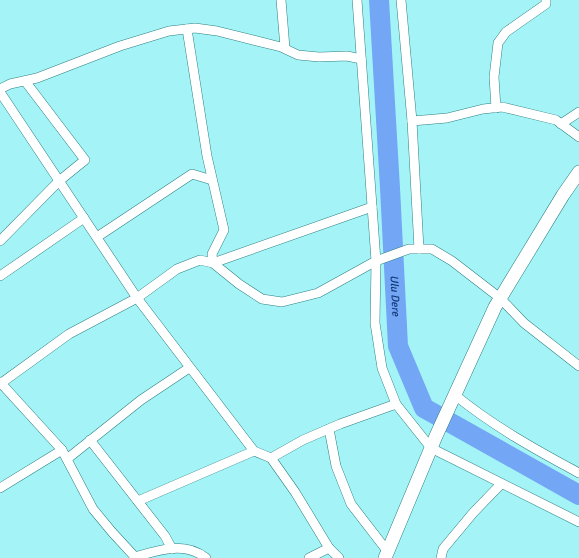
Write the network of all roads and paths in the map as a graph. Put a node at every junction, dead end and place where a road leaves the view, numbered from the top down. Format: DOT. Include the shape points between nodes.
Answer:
graph roads {
  1 [pos="281,0"];
  2 [pos="357,0"];
  3 [pos="401,0"];
  4 [pos="546,0"];
  5 [pos="187,28"];
  6 [pos="285,48"];
  7 [pos="361,59"];
  8 [pos="25,81"];
  9 [pos="0,89"];
  10 [pos="0,92"];
  11 [pos="496,108"];
  12 [pos="579,112"];
  13 [pos="412,121"];
  14 [pos="561,124"];
  15 [pos="579,137"];
  16 [pos="579,172"];
  17 [pos="59,180"];
  18 [pos="212,180"];
  19 [pos="372,207"];
  20 [pos="84,218"];
  21 [pos="97,237"];
  22 [pos="0,241"];
  23 [pos="419,249"];
  24 [pos="376,261"];
  25 [pos="213,263"];
  26 [pos="0,276"];
  27 [pos="137,298"];
  28 [pos="500,298"];
  29 [pos="579,366"];
  30 [pos="189,368"];
  31 [pos="0,383"];
  32 [pos="453,398"];
  33 [pos="396,404"];
  34 [pos="330,429"];
  35 [pos="90,440"];
  36 [pos="431,448"];
  37 [pos="62,450"];
  38 [pos="254,451"];
  39 [pos="271,458"];
  40 [pos="67,459"];
  41 [pos="579,473"];
  42 [pos="501,484"];
  43 [pos="0,488"];
  44 [pos="138,502"];
  45 [pos="579,522"];
  46 [pos="329,548"];
  47 [pos="172,549"];
  48 [pos="387,555"];
  49 [pos="134,557"];
  50 [pos="206,558"];
  51 [pos="309,558"];
  52 [pos="339,558"];
  53 [pos="441,558"];
  1 -- 6 [label="street"];
  2 -- 7 [label="street"];
  3 -- 13 [label="street"];
  4 -- 11 [label="street" via="546,4 506,32 498,43 494,77"];
  5 -- 6 [label="street" via="217,31"];
  5 -- 8 [label="street" via="127,44"];
  5 -- 18 [label="street" via="206,156"];
  6 -- 7 [label="street" via="298,55 347,56"];
  7 -- 19 [label="street"];
  8 -- 9 [label="street"];
  8 -- 17 [label="street" via="85,160"];
  10 -- 17 [label="street"];
  11 -- 13 [label="street" via="447,118"];
  11 -- 14 [label="street" via="502,107 556,120"];
  12 -- 14 [label="street"];
  13 -- 23 [label="street"];
  14 -- 15 [label="street"];
  16 -- 28 [label="main road"];
  17 -- 20 [label="street"];
  17 -- 22 [label="street"];
  18 -- 21 [label="street" via="192,174"];
  18 -- 25 [label="street" via="224,230 212,254"];
  19 -- 24 [label="street"];
  19 -- 25 [label="street"];
  20 -- 21 [label="street"];
  20 -- 26 [label="street"];
  21 -- 27 [label="street"];
  23 -- 24 [label="street" via="409,249"];
  23 -- 28 [label="street" via="432,249 452,261"];
  24 -- 25 [label="street" via="318,293 282,302 262,299"];
  24 -- 33 [label="street" via="376,323 382,368"];
  25 -- 27 [label="street" via="200,260 177,268"];
  27 -- 30 [label="street"];
  27 -- 31 [label="street" via="69,334"];
  28 -- 29 [label="street" via="524,323"];
  28 -- 32 [label="main road"];
  30 -- 35 [label="street" via="141,400"];
  30 -- 38 [label="street"];
  31 -- 37 [label="street"];
  32 -- 36 [label="main road"];
  32 -- 41 [label="street"];
  33 -- 34 [label="street"];
  33 -- 36 [label="street"];
  34 -- 39 [label="street" via="303,440"];
  34 -- 48 [label="street" via="336,466 351,504"];
  35 -- 40 [label="street"];
  35 -- 44 [label="street"];
  36 -- 42 [label="street"];
  36 -- 48 [label="main road"];
  37 -- 40 [label="street"];
  37 -- 43 [label="street"];
  38 -- 39 [label="street"];
  38 -- 44 [label="street"];
  39 -- 46 [label="street"];
  40 -- 49 [label="street" via="93,509"];
  42 -- 45 [label="street"];
  42 -- 53 [label="street" via="443,549"];
  44 -- 47 [label="street"];
  46 -- 51 [label="street"];
  46 -- 52 [label="street"];
  47 -- 49 [label="street"];
  47 -- 50 [label="street" via="182,548 199,552"];
}
